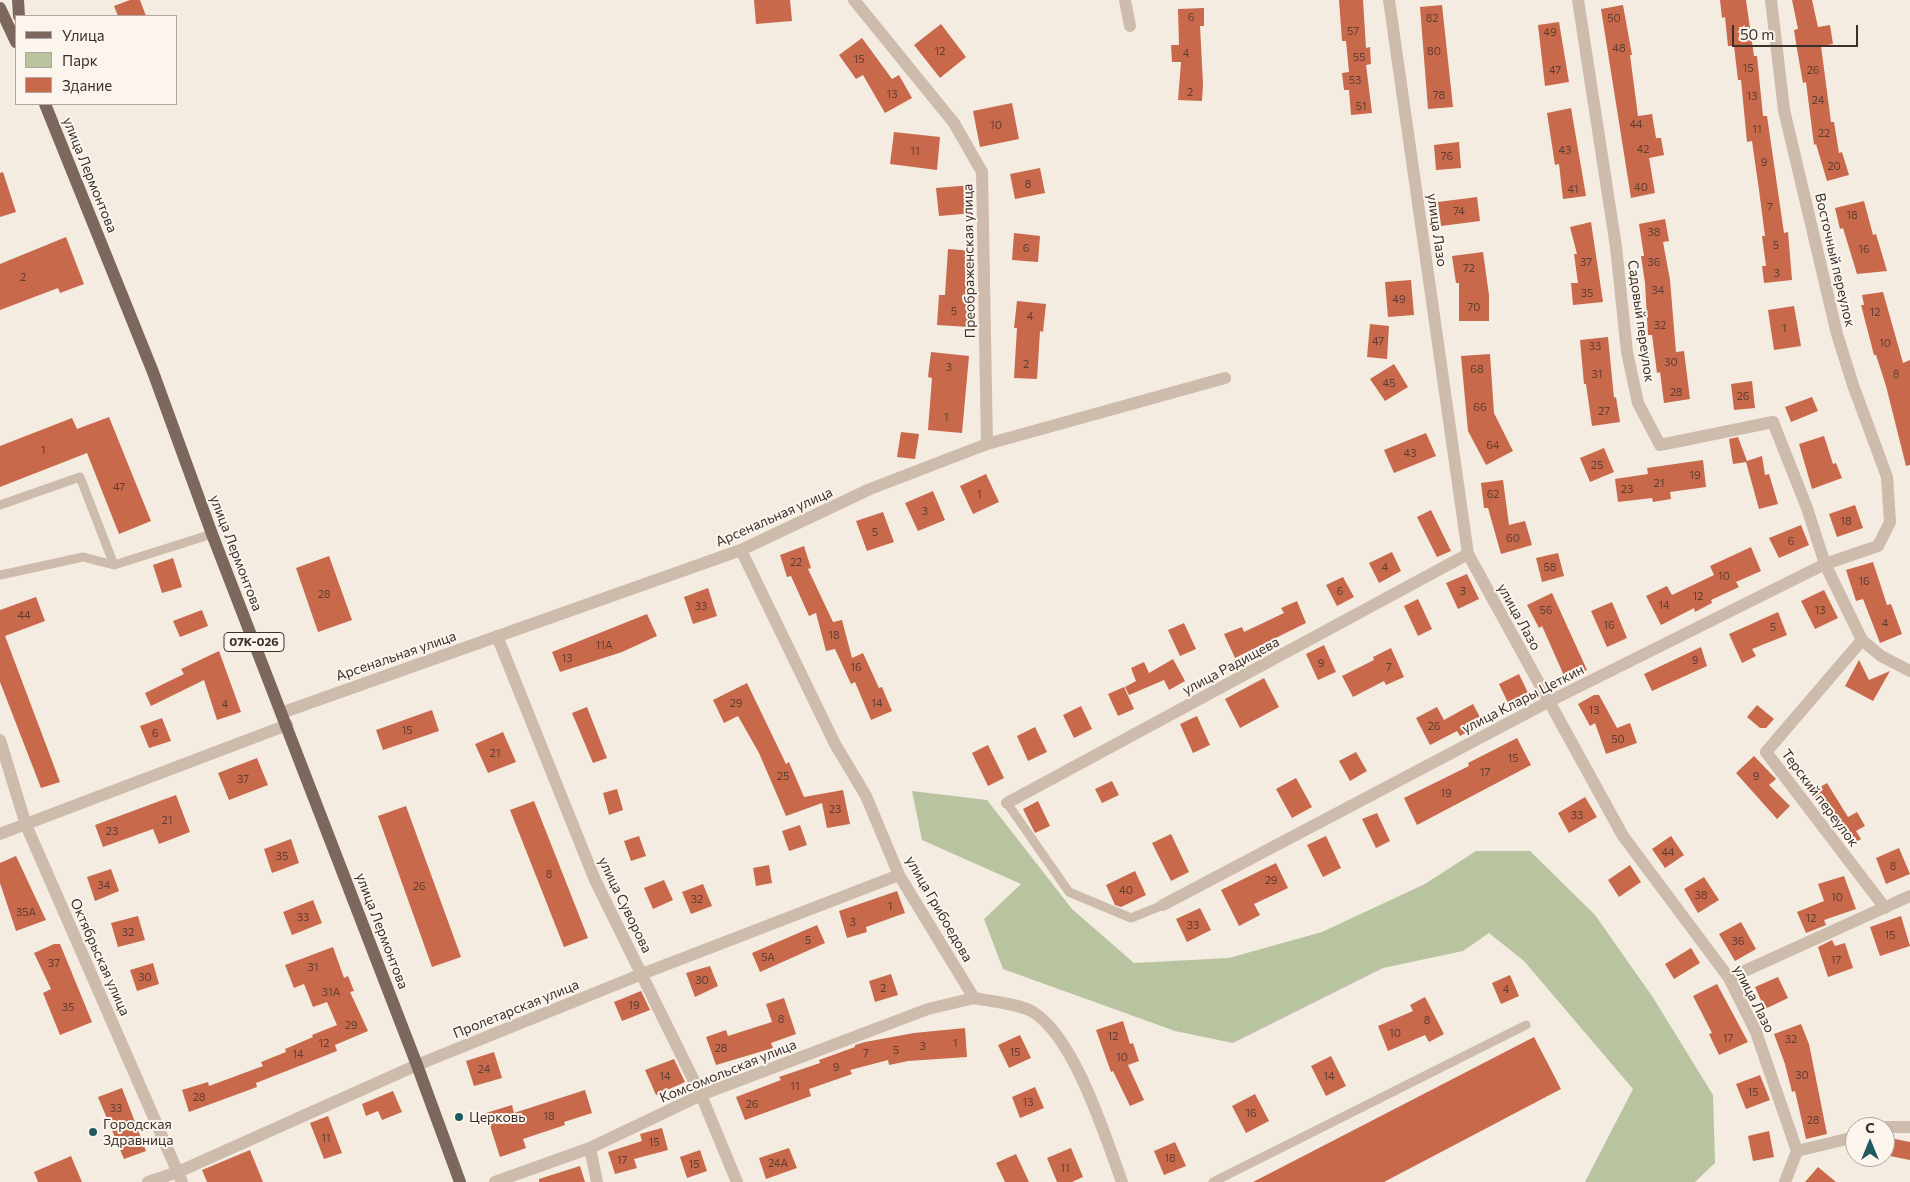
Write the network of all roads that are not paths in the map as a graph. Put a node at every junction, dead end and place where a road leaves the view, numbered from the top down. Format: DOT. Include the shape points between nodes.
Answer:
graph roads {
  1 [pos="18,0"];
  2 [pos="854,0"];
  3 [pos="1125,0"];
  4 [pos="1389,0"];
  5 [pos="1578,0"];
  6 [pos="1771,0"];
  7 [pos="0,8"];
  8 [pos="19,15"];
  9 [pos="1130,26"];
  10 [pos="15,40"];
  11 [pos="45,105"];
  12 [pos="1225,378"];
  13 [pos="988,444"];
  14 [pos="0,505"];
  15 [pos="1890,522"];
  16 [pos="212,534"];
  17 [pos="741,550"];
  18 [pos="1468,554"];
  19 [pos="1825,564"];
  20 [pos="114,565"];
  21 [pos="0,575"];
  22 [pos="497,636"];
  23 [pos="1862,640"];
  24 [pos="1910,671"];
  25 [pos="1548,702"];
  26 [pos="281,713"];
  27 [pos="287,725"];
  28 [pos="0,740"];
  29 [pos="1008,803"];
  30 [pos="26,825"];
  31 [pos="0,834"];
  32 [pos="899,875"];
  33 [pos="1910,896"];
  34 [pos="1163,905"];
  35 [pos="1885,908"];
  36 [pos="642,974"];
  37 [pos="1729,978"];
  38 [pos="974,998"];
  39 [pos="1526,1025"];
  40 [pos="417,1065"];
  41 [pos="701,1096"];
  42 [pos="1895,1127"];
  43 [pos="1910,1128"];
  44 [pos="1845,1139"];
  45 [pos="590,1148"];
  46 [pos="1796,1151"];
  47 [pos="180,1177"];
  48 [pos="148,1182"];
  49 [pos="460,1182"];
  50 [pos="495,1182"];
  51 [pos="597,1182"];
  52 [pos="737,1182"];
  53 [pos="1122,1182"];
  54 [pos="1213,1182"];
  55 [pos="1785,1182"];
  1 -- 8 [label="main road"];
  2 -- 13 [label="street, Преображенская улица" via="954,123 982,172"];
  3 -- 9 [label="street"];
  4 -- 18 [label="street, улица Лазо"];
  5 -- 19 [label="street, Садовый переулок" via="1616,247 1627,352 1638,403 1660,445 1773,422"];
  6 -- 15 [label="street, Восточный переулок" via="1784,110 1837,334 1887,477"];
  7 -- 10 [label="main road"];
  11 -- 16 [label="main road, улица Лермонтова / 07К-026" via="153,372"];
  12 -- 13 [label="street, Арсенальная улица"];
  13 -- 17 [label="street, Арсенальная улица" via="870,489"];
  14 -- 20 [label="lane" via="80,477"];
  15 -- 19 [label="street, улица Клары Цеткин" via="1878,546"];
  16 -- 20 [label="lane"];
  16 -- 26 [label="main road, улица Лермонтова / 07К-026"];
  17 -- 22 [label="street, Арсенальная улица"];
  17 -- 32 [label="street, улица Грибоедова" via="835,744 866,796"];
  18 -- 25 [label="street, улица Лазо"];
  18 -- 29 [label="street, улица Радищева"];
  19 -- 23 [label="street, Садовый переулок"];
  19 -- 25 [label="street, улица Клары Цеткин"];
  20 -- 21 [label="lane" via="84,557"];
  22 -- 26 [label="street, Арсенальная улица"];
  22 -- 36 [label="street, улица Суворова" via="595,880"];
  23 -- 24 [label="street, Садовый переулок" via="1880,656"];
  23 -- 35 [label="street, Терский переулок" via="1766,752"];
  25 -- 34 [label="street, улица Клары Цеткин"];
  25 -- 37 [label="street, улица Лазо" via="1623,836"];
  26 -- 27 [label="main road, улица Лермонтова / 07К-026"];
  27 -- 30 [label="street"];
  27 -- 40 [label="main road, улица Лермонтова / 07К-026"];
  28 -- 30 [label="street, Октябрьская улица"];
  29 -- 34 [label="lane" via="1069,892 1131,918"];
  30 -- 31 [label="street"];
  30 -- 47 [label="street, Октябрьская улица"];
  32 -- 36 [label="street, Пролетарская улица"];
  32 -- 38 [label="street, улица Грибоедова"];
  33 -- 35 [label="street"];
  35 -- 37 [label="street"];
  36 -- 40 [label="street, Пролетарская улица"];
  36 -- 41 [label="street, улица Суворова"];
  37 -- 46 [label="street, улица Лазо" via="1756,1032"];
  38 -- 41 [label="street, Комсомольская улица" via="928,1009"];
  38 -- 53 [label="street" via="1032,1011 1051,1026 1100,1120"];
  39 -- 54 [label="lane"];
  40 -- 47 [label="street, Пролетарская улица"];
  40 -- 49 [label="main road, улица Лермонтова / 07К-026"];
  41 -- 45 [label="street, Комсомольская улица"];
  41 -- 52 [label="street, улица Суворова"];
  42 -- 43 [label="street"];
  44 -- 46 [label="street"];
  45 -- 50 [label="street, Комсомольская улица"];
  45 -- 51 [label="street"];
  46 -- 55 [label="street"];
  47 -- 48 [label="street, Пролетарская улица"];
}
